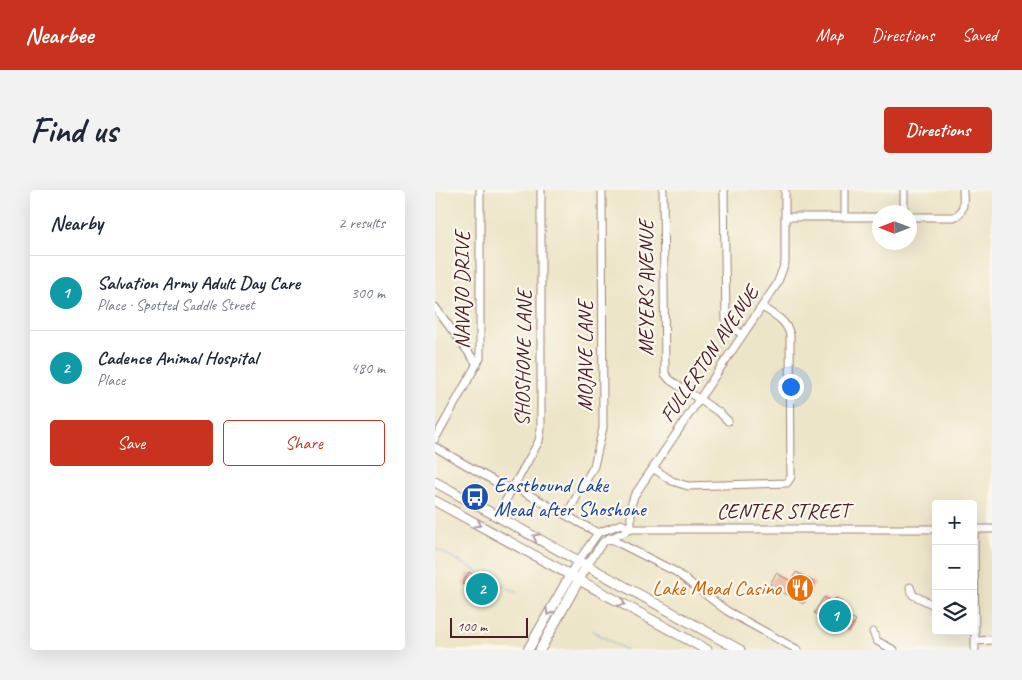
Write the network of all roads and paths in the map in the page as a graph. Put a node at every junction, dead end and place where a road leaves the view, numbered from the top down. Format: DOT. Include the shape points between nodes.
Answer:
graph roads {
  1 [pos="480,190"];
  2 [pos="541,190"];
  3 [pos="602,190"];
  4 [pos="663,190"];
  5 [pos="724,190"];
  6 [pos="785,190"];
  7 [pos="845,190"];
  8 [pos="904,190"];
  9 [pos="963,190"];
  10 [pos="904,205"];
  11 [pos="785,217"];
  12 [pos="845,217"];
  13 [pos="872,217"];
  14 [pos="917,217"];
  15 [pos="435,307"];
  16 [pos="762,307"];
  17 [pos="743,335"];
  18 [pos="477,364"];
  19 [pos="699,399"];
  20 [pos="728,421"];
  21 [pos="435,439"];
  22 [pos="435,447"];
  23 [pos="653,468"];
  24 [pos="435,482"];
  25 [pos="512,488"];
  26 [pos="435,501"];
  27 [pos="567,514"];
  28 [pos="497,516"];
  29 [pos="631,529"];
  30 [pos="932,529"];
  31 [pos="977,529"];
  32 [pos="992,529"];
  33 [pos="598,533"];
  34 [pos="609,538"];
  35 [pos="973,545"];
  36 [pos="579,560"];
  37 [pos="587,565"];
  38 [pos="571,575"];
  39 [pos="579,580"];
  40 [pos="910,587"];
  41 [pos="974,590"];
  42 [pos="932,604"];
  43 [pos="873,632"];
  44 [pos="975,635"];
  45 [pos="975,640"];
  46 [pos="992,640"];
  47 [pos="528,650"];
  48 [pos="540,650"];
  49 [pos="707,650"];
  50 [pos="740,650"];
  51 [pos="798,650"];
  52 [pos="894,650"];
  53 [pos="975,650"];
  1 -- 18 [label="street, NAVAJO DRIVE" via="480,349"];
  2 -- 25 [label="street, SHOSHONE LANE" via="541,429 539,441"];
  3 -- 27 [label="street, MOJAVE LANE" via="603,428 594,466"];
  4 -- 19 [label="street, MEYERS AVENUE" via="665,374"];
  5 -- 17 [label="street" via="726,320"];
  6 -- 11 [label="street, FULLERTON AVENUE"];
  7 -- 12 [label="street"];
  8 -- 10 [label="street"];
  9 -- 14 [label="street" via="963,209 959,215"];
  11 -- 12 [label="street"];
  11 -- 16 [label="street, FULLERTON AVENUE" via="785,263"];
  12 -- 13 [label="street"];
  15 -- 18 [label="street"];
  16 -- 17 [label="street, FULLERTON AVENUE"];
  16 -- 23 [label="street" via="781,319 790,336 791,477 787,483 688,486 672,481"];
  17 -- 19 [label="street, FULLERTON AVENUE"];
  18 -- 21 [label="street, NAVAJO DRIVE"];
  19 -- 20 [label="street"];
  19 -- 23 [label="street, FULLERTON AVENUE"];
  22 -- 25 [label="street"];
  23 -- 29 [label="street, FULLERTON AVENUE" via="634,496"];
  24 -- 28 [label="main road"];
  25 -- 27 [label="street"];
  25 -- 28 [label="street, SHOSHONE LANE"];
  26 -- 38 [label="main road, one-way"];
  27 -- 33 [label="street"];
  36 -- 28 [label="main road, one-way"];
  29 -- 30 [label="street, CENTER STREET"];
  29 -- 33 [label="street, CENTER STREET" via="621,524"];
  29 -- 34 [label="street, CENTER STREET"];
  31 -- 32 [label="street"];
  33 -- 36 [label="street"];
  34 -- 37 [label="street, CENTER STREET"];
  34 -- 51 [label="street" via="676,572 727,611"];
  35 -- 41 [label="street"];
  36 -- 37 [label="main road"];
  36 -- 38 [label="main road"];
  37 -- 39 [label="main road, CENTER STREET"];
  37 -- 50 [label="main road"];
  38 -- 39 [label="main road"];
  38 -- 47 [label="main road, one-way"];
  39 -- 48 [label="main road, CENTER STREET"];
  39 -- 49 [label="main road, one-way"];
  40 -- 42 [label="street" via="913,595"];
  43 -- 52 [label="street" via="877,641"];
  44 -- 45 [label="street"];
  45 -- 46 [label="street"];
  45 -- 53 [label="street"];
}
